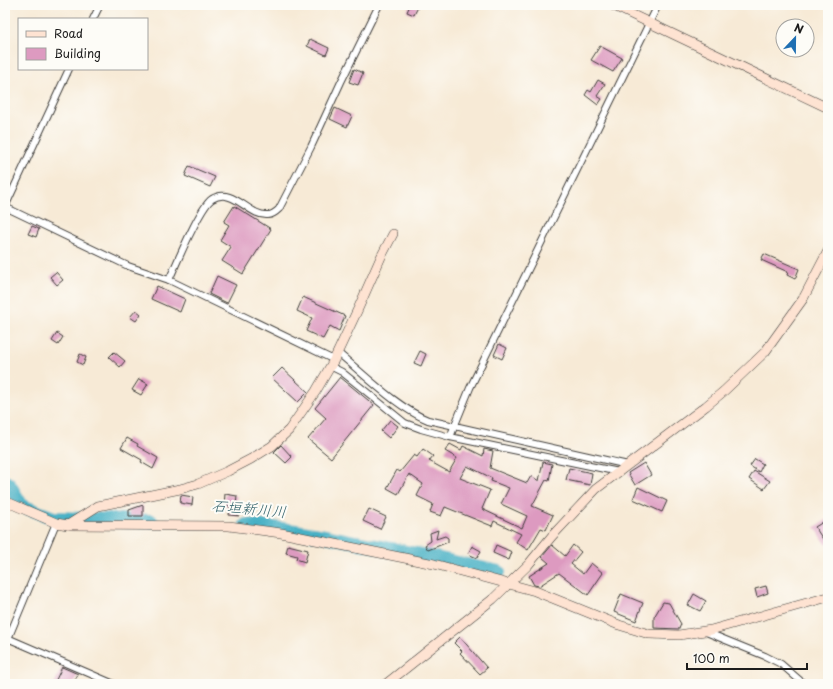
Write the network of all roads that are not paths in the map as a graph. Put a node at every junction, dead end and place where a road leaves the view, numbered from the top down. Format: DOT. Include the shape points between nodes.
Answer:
graph roads {
  1 [pos="100,5"];
  2 [pos="379,5"];
  3 [pos="612,5"];
  4 [pos="658,5"];
  5 [pos="94,18"];
  6 [pos="649,23"];
  7 [pos="69,70"];
  8 [pos="828,108"];
  9 [pos="5,207"];
  10 [pos="394,234"];
  11 [pos="828,251"];
  12 [pos="169,280"];
  13 [pos="334,359"];
  14 [pos="454,426"];
  15 [pos="450,437"];
  16 [pos="628,465"];
  17 [pos="619,472"];
  18 [pos="5,501"];
  19 [pos="56,523"];
  20 [pos="68,525"];
  21 [pos="509,584"];
  22 [pos="828,597"];
  23 [pos="703,631"];
  24 [pos="7,638"];
  25 [pos="5,646"];
  26 [pos="114,684"];
  27 [pos="386,684"];
  28 [pos="804,684"];
  1 -- 5 [label="street"];
  2 -- 12 [label="street" via="279,209 270,215 259,214 235,199 221,196 212,200 202,211"];
  3 -- 6 [label="street"];
  4 -- 6 [label="street"];
  6 -- 8 [label="street"];
  6 -- 14 [label="street" via="470,388"];
  7 -- 9 [label="street"];
  9 -- 12 [label="street" via="128,266"];
  10 -- 13 [label="street"];
  11 -- 16 [label="street" via="803,299 765,352 706,406"];
  12 -- 13 [label="street"];
  13 -- 14 [label="street" via="414,414"];
  13 -- 15 [label="street" via="342,372 405,423"];
  13 -- 20 [label="street" via="289,430 272,446 228,471 198,484 98,506"];
  14 -- 15 [label="street"];
  14 -- 16 [label="street"];
  15 -- 17 [label="street"];
  16 -- 17 [label="street"];
  17 -- 21 [label="street" via="596,489"];
  18 -- 19 [label="street"];
  19 -- 20 [label="street"];
  19 -- 24 [label="street"];
  20 -- 21 [label="street" via="229,526 434,564"];
  21 -- 23 [label="street" via="535,591 618,625 649,634 679,635"];
  21 -- 27 [label="street"];
  22 -- 23 [label="street"];
  23 -- 28 [label="street" via="766,656 781,664"];
  24 -- 25 [label="street"];
  24 -- 26 [label="street"];
}
